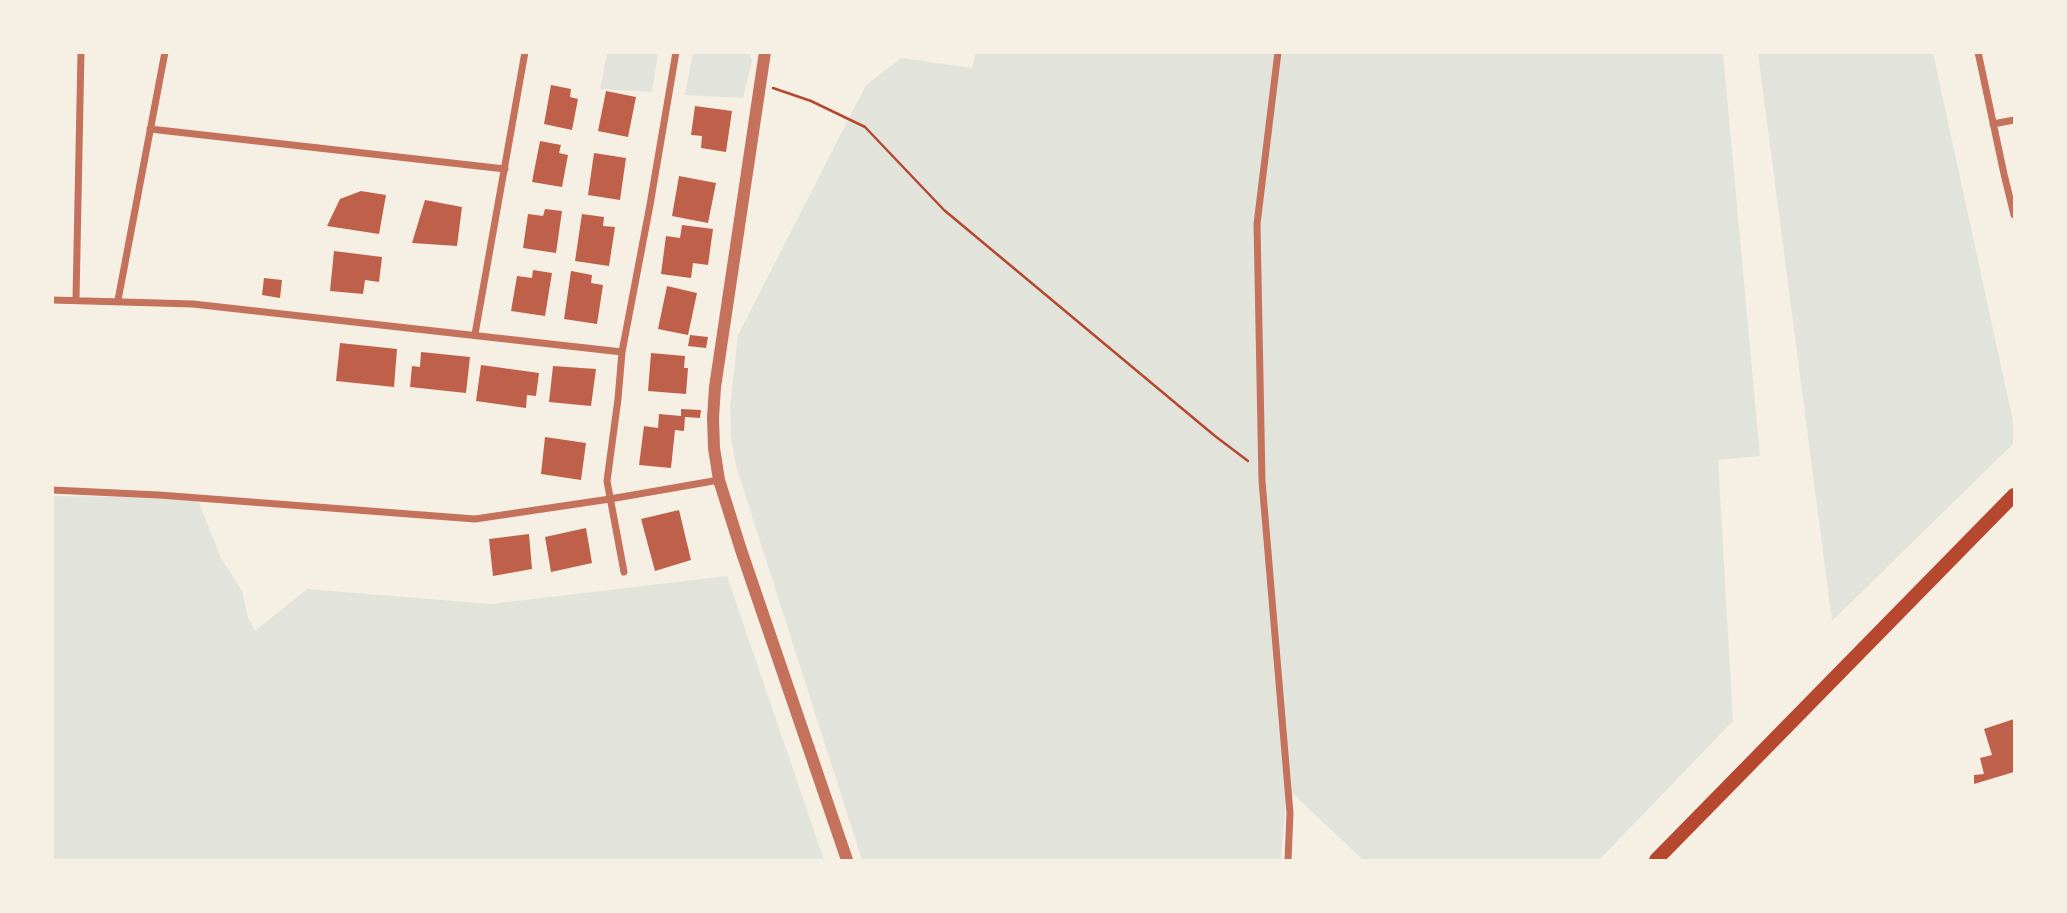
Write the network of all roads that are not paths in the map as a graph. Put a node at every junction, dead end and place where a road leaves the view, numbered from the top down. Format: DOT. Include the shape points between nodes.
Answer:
graph roads {
  1 [pos="81,52"];
  2 [pos="165,52"];
  3 [pos="525,52"];
  4 [pos="676,52"];
  5 [pos="765,52"];
  6 [pos="1278,52"];
  7 [pos="1978,52"];
  8 [pos="2014,120"];
  9 [pos="1993,124"];
  10 [pos="150,129"];
  11 [pos="505,169"];
  12 [pos="2014,215"];
  13 [pos="76,299"];
  14 [pos="52,300"];
  15 [pos="118,300"];
  16 [pos="475,334"];
  17 [pos="622,352"];
  18 [pos="719,480"];
  19 [pos="52,490"];
  20 [pos="2014,495"];
  21 [pos="610,499"];
  22 [pos="624,572"];
  23 [pos="847,860"];
  24 [pos="1288,860"];
  25 [pos="1656,860"];
  1 -- 13 [label="street"];
  2 -- 10 [label="street"];
  3 -- 11 [label="street"];
  4 -- 17 [label="street"];
  5 -- 18 [label="street" via="715,387 714,449"];
  6 -- 24 [label="street" via="1257,224 1262,470 1290,813"];
  7 -- 9 [label="street"];
  8 -- 9 [label="street"];
  9 -- 12 [label="street"];
  10 -- 11 [label="street"];
  10 -- 15 [label="street"];
  11 -- 16 [label="street"];
  13 -- 14 [label="street"];
  13 -- 15 [label="street"];
  15 -- 16 [label="street"];
  16 -- 17 [label="street"];
  17 -- 21 [label="street" via="607,481"];
  18 -- 21 [label="street"];
  18 -- 23 [label="street"];
  19 -- 21 [label="street" via="475,519"];
  20 -- 25 [label="main road"];
  21 -- 22 [label="street"];
}
